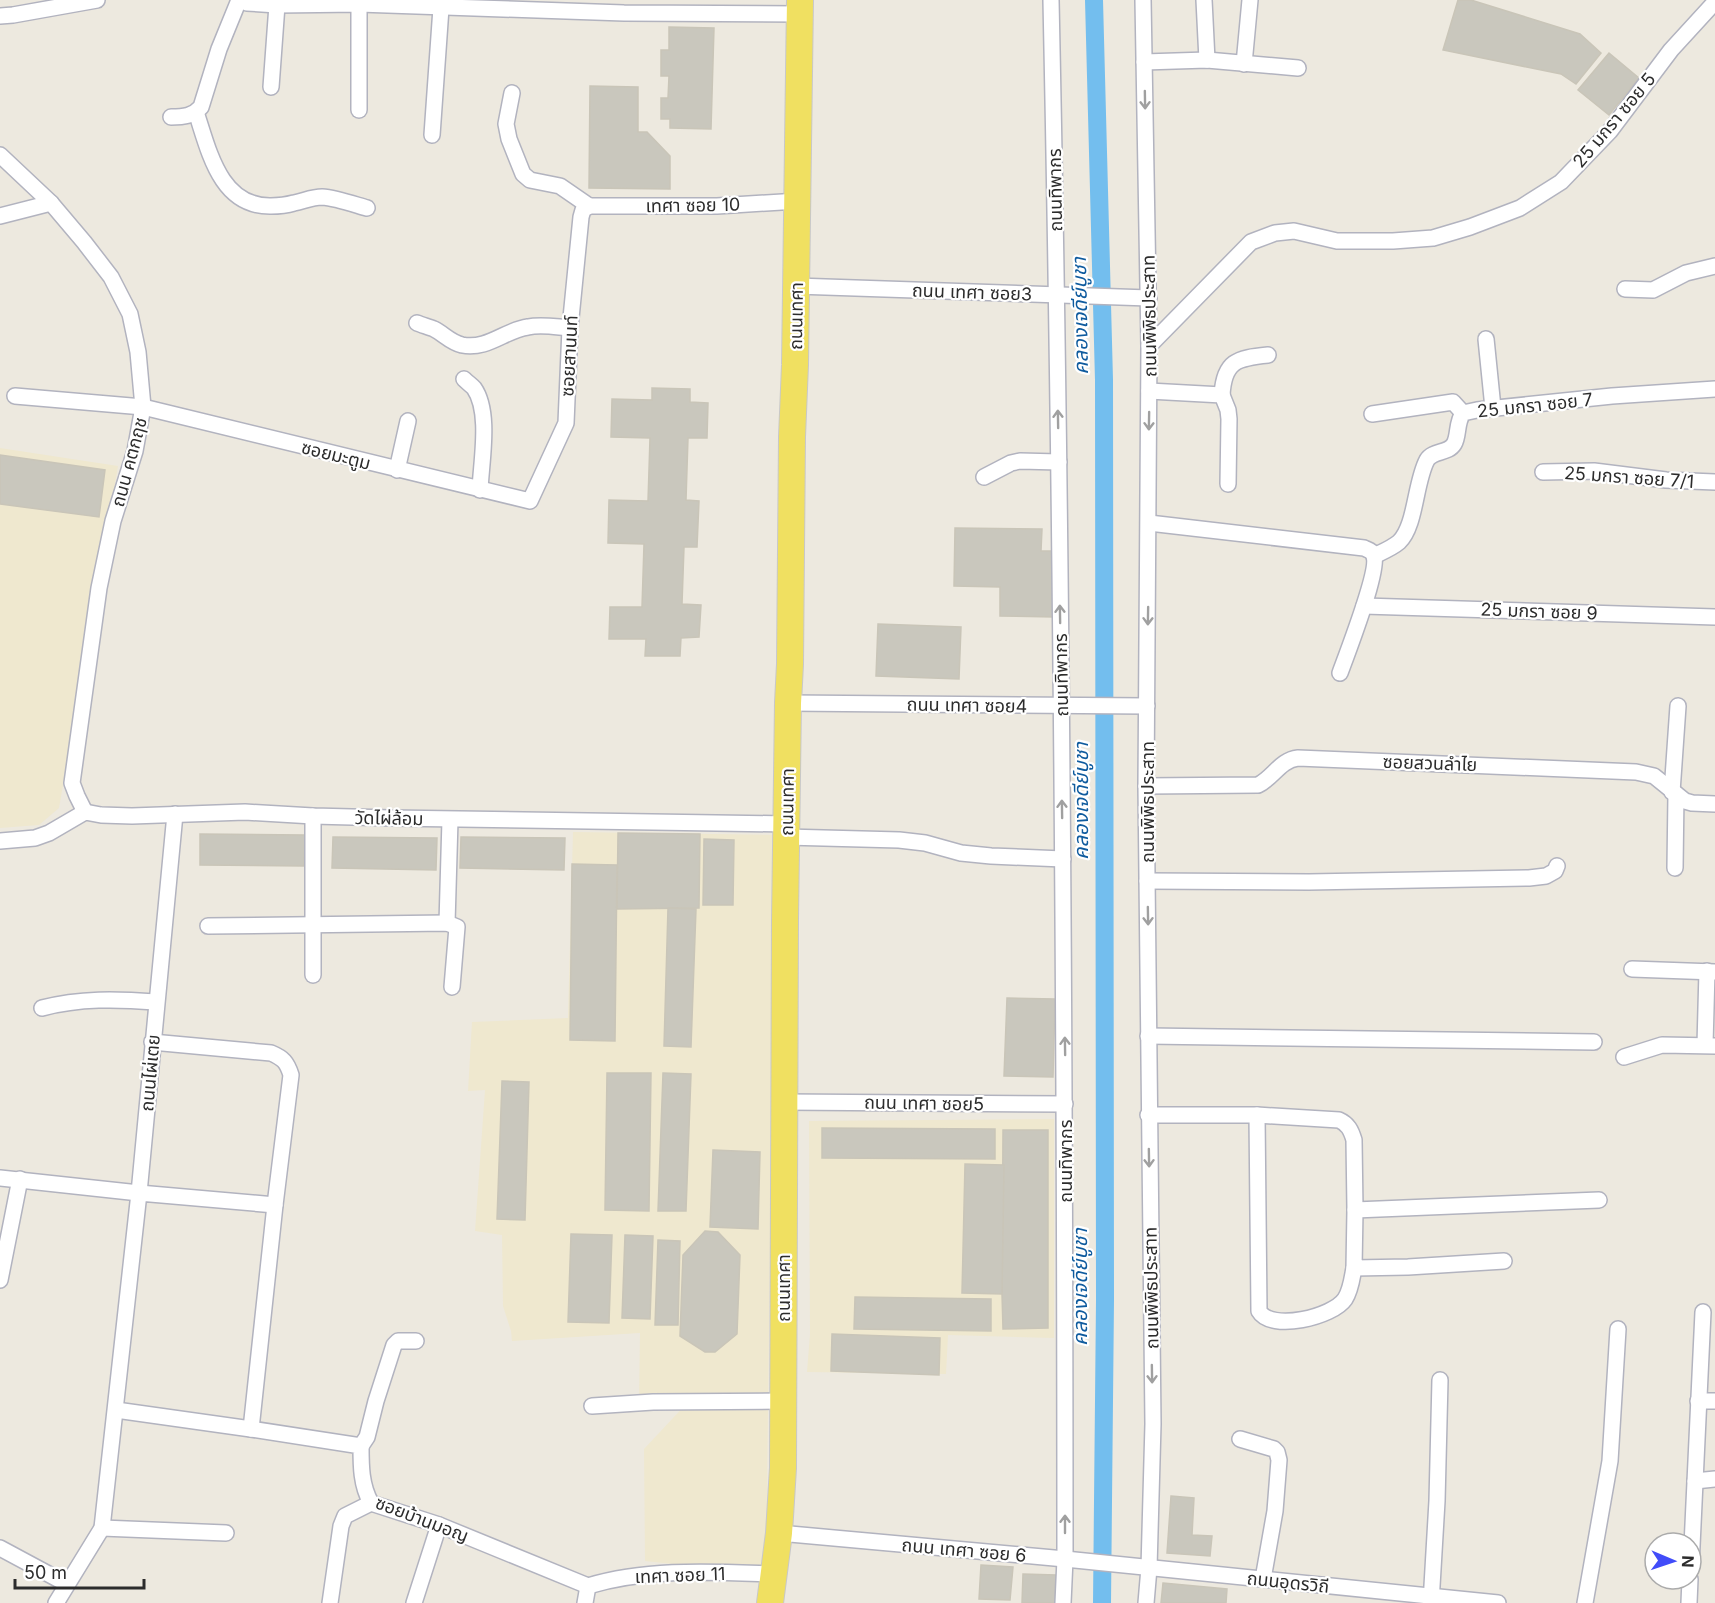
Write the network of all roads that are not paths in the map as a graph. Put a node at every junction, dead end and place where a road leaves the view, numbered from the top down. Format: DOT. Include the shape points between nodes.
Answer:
graph roads {
  1 [pos="97,0"];
  2 [pos="240,0"];
  3 [pos="1051,0"];
  4 [pos="1143,0"];
  5 [pos="1204,0"];
  6 [pos="1250,0"];
  7 [pos="1715,2"];
  8 [pos="359,4"];
  9 [pos="277,5"];
  10 [pos="800,7"];
  11 [pos="441,8"];
  12 [pos="0,16"];
  13 [pos="1207,60"];
  14 [pos="1144,62"];
  15 [pos="1244,64"];
  16 [pos="1298,68"];
  17 [pos="271,87"];
  18 [pos="512,93"];
  19 [pos="359,110"];
  20 [pos="196,112"];
  21 [pos="171,117"];
  22 [pos="432,135"];
  23 [pos="2,160"];
  24 [pos="798,201"];
  25 [pos="51,203"];
  26 [pos="589,206"];
  27 [pos="367,208"];
  28 [pos="0,216"];
  29 [pos="1715,266"];
  30 [pos="796,286"];
  31 [pos="1625,289"];
  32 [pos="1057,295"];
  33 [pos="1149,298"];
  34 [pos="417,323"];
  35 [pos="570,328"];
  36 [pos="1486,339"];
  37 [pos="1149,346"];
  38 [pos="1268,355"];
  39 [pos="464,379"];
  40 [pos="1715,389"];
  41 [pos="1149,391"];
  42 [pos="1222,395"];
  43 [pos="15,396"];
  44 [pos="143,407"];
  45 [pos="1493,408"];
  46 [pos="1463,413"];
  47 [pos="1372,414"];
  48 [pos="408,421"];
  49 [pos="1059,462"];
  50 [pos="397,470"];
  51 [pos="1543,472"];
  52 [pos="984,477"];
  53 [pos="1715,482"];
  54 [pos="1228,484"];
  55 [pos="480,490"];
  56 [pos="530,501"];
  57 [pos="1149,523"];
  58 [pos="1374,556"];
  59 [pos="1364,606"];
  60 [pos="1715,617"];
  61 [pos="1340,672"];
  62 [pos="788,703"];
  63 [pos="1061,706"];
  64 [pos="1139,706"];
  65 [pos="1678,706"];
  66 [pos="1146,786"];
  67 [pos="1674,793"];
  68 [pos="1715,804"];
  69 [pos="85,812"];
  70 [pos="175,814"];
  71 [pos="314,816"];
  72 [pos="450,820"];
  73 [pos="787,831"];
  74 [pos="0,842"];
  75 [pos="1063,859"];
  76 [pos="1557,866"];
  77 [pos="1675,868"];
  78 [pos="1147,881"];
  79 [pos="447,923"];
  80 [pos="313,925"];
  81 [pos="208,926"];
  82 [pos="1632,969"];
  83 [pos="1711,972"];
  84 [pos="313,975"];
  85 [pos="452,987"];
  86 [pos="156,1002"];
  87 [pos="42,1008"];
  88 [pos="1148,1036"];
  89 [pos="152,1042"];
  90 [pos="1594,1042"];
  91 [pos="1710,1045"];
  92 [pos="1624,1057"];
  93 [pos="784,1102"];
  94 [pos="1065,1104"];
  95 [pos="1148,1115"];
  96 [pos="1257,1115"];
  97 [pos="0,1178"];
  98 [pos="20,1179"];
  99 [pos="139,1193"];
  100 [pos="1599,1200"];
  101 [pos="275,1205"];
  102 [pos="1355,1210"];
  103 [pos="1504,1261"];
  104 [pos="1354,1268"];
  105 [pos="0,1280"];
  106 [pos="1703,1312"];
  107 [pos="1618,1329"];
  108 [pos="416,1341"];
  109 [pos="1440,1380"];
  110 [pos="782,1401"];
  111 [pos="1698,1401"];
  112 [pos="1715,1401"];
  113 [pos="592,1406"];
  114 [pos="116,1410"];
  115 [pos="251,1429"];
  116 [pos="1240,1439"];
  117 [pos="361,1446"];
  118 [pos="1715,1479"];
  119 [pos="1695,1481"];
  120 [pos="371,1503"];
  121 [pos="439,1525"];
  122 [pos="102,1528"];
  123 [pos="1693,1531"];
  124 [pos="226,1533"];
  125 [pos="779,1533"];
  126 [pos="0,1548"];
  127 [pos="1065,1559"];
  128 [pos="1149,1568"];
  129 [pos="774,1574"];
  130 [pos="1263,1579"];
  131 [pos="67,1584"];
  132 [pos="588,1586"];
  133 [pos="1431,1600"];
  134 [pos="56,1603"];
  135 [pos="330,1603"];
  136 [pos="414,1603"];
  137 [pos="585,1603"];
  138 [pos="770,1603"];
  139 [pos="1063,1603"];
  140 [pos="1146,1603"];
  141 [pos="1498,1603"];
  142 [pos="1585,1603"];
  1 -- 12 [label="street"];
  2 -- 9 [label="street"];
  2 -- 20 [label="street"];
  3 -- 32 [label="street, ถนนทิพากร"];
  4 -- 14 [label="street, ถนนพิพิธประสาท"];
  5 -- 13 [label="street"];
  6 -- 15 [label="street"];
  7 -- 37 [label="street, 25 มกรา ซอย 5" via="1671,50 1610,131 1562,182 1520,208 1433,238 1337,241 1294,231 1275,233 1251,242"];
  8 -- 9 [label="street"];
  8 -- 11 [label="street"];
  8 -- 19 [label="street"];
  9 -- 17 [label="street"];
  10 -- 11 [label="street" via="624,13"];
  10 -- 24 [label="main road, ถนนเทศา"];
  11 -- 22 [label="street"];
  13 -- 14 [label="street"];
  13 -- 15 [label="street"];
  14 -- 33 [label="street, ถนนพิพิธประสาท, one-way"];
  15 -- 16 [label="street"];
  18 -- 26 [label="street" via="506,124 523,174 530,180 560,186"];
  20 -- 21 [label="street"];
  20 -- 27 [label="street" via="213,163 238,198 254,205 271,206 323,197"];
  23 -- 25 [label="street, ถนน คตกฤช"];
  24 -- 26 [label="street, เทศา ซอย 10" via="717,206"];
  24 -- 30 [label="main road, ถนนเทศา"];
  25 -- 28 [label="street"];
  25 -- 44 [label="street, ถนน คตกฤช" via="111,277 130,314"];
  26 -- 35 [label="street, ซอยสานนท์" via="581,217"];
  29 -- 31 [label="street" via="1686,273 1653,290"];
  30 -- 32 [label="street, ถนน เทศา ซอย3"];
  30 -- 62 [label="main road, ถนนเทศา"];
  32 -- 33 [label="street, ถนน เทศา ซอย3"];
  49 -- 32 [label="street, ถนนทิพากร, one-way"];
  33 -- 37 [label="street, ถนนพิพิธประสาท"];
  34 -- 35 [label="street" via="463,345 496,341 527,327"];
  35 -- 56 [label="street, ซอยสานนท์" via="566,423"];
  36 -- 45 [label="street"];
  37 -- 41 [label="street, ถนนพิพิธประสาท"];
  38 -- 42 [label="street" via="1244,357 1231,366 1223,380"];
  39 -- 55 [label="street" via="481,404"];
  40 -- 45 [label="street, 25 มกรา ซอย 7"];
  41 -- 42 [label="street"];
  41 -- 57 [label="street, ถนนพิพิธประสาท, one-way"];
  42 -- 54 [label="street" via="1229,419"];
  43 -- 44 [label="street, ซอยมะตูม"];
  44 -- 50 [label="street, ซอยมะตูม"];
  44 -- 69 [label="street, ถนน คตกฤช" via="97,600 72,783"];
  45 -- 46 [label="street, 25 มกรา ซอย 7"];
  46 -- 47 [label="street" via="1453,402"];
  46 -- 58 [label="street, 25 มกรา ซอย 7" via="1454,444 1429,457 1422,471 1408,527 1399,542"];
  48 -- 50 [label="street"];
  49 -- 52 [label="street" via="1020,461"];
  63 -- 49 [label="street, ถนนทิพากร, one-way"];
  50 -- 55 [label="street, ซอยมะตูม"];
  51 -- 53 [label="street, 25 มกรา ซอย 7/1" via="1594,471"];
  55 -- 56 [label="street, ซอยมะตูม"];
  57 -- 58 [label="street" via="1364,548"];
  57 -- 64 [label="street, ถนนพิพิธประสาท, one-way"];
  58 -- 59 [label="street"];
  59 -- 60 [label="street, 25 มกรา ซอย 9"];
  59 -- 61 [label="street"];
  62 -- 63 [label="street, ถนน เทศา ซอย4"];
  62 -- 73 [label="main road, ถนนเทศา"];
  63 -- 64 [label="street, ถนน เทศา ซอย4"];
  75 -- 63 [label="street, ถนนทิพากร, one-way"];
  64 -- 66 [label="street, ถนนพิพิธประสาท"];
  65 -- 67 [label="street"];
  66 -- 67 [label="street, ซอยสวนลำไย" via="1258,785 1286,761 1298,758 1636,772 1654,776"];
  66 -- 78 [label="street, ถนนพิพิธประสาท"];
  67 -- 68 [label="street, ซอยสวนลำไย" via="1692,803"];
  67 -- 77 [label="street"];
  69 -- 70 [label="street, วัดไผ่ล้อม"];
  69 -- 74 [label="street" via="42,836"];
  70 -- 71 [label="street, วัดไผ่ล้อม" via="245,812"];
  70 -- 86 [label="street, ถนนไผ่เตย"];
  71 -- 72 [label="street, วัดไผ่ล้อม"];
  71 -- 80 [label="street"];
  72 -- 73 [label="street, วัดไผ่ล้อม"];
  72 -- 79 [label="street"];
  73 -- 75 [label="street, วัดไผ่ล้อม" via="925,843 961,853"];
  73 -- 93 [label="main road, ถนนเทศา"];
  94 -- 75 [label="street, ถนนทิพากร, one-way"];
  76 -- 78 [label="street" via="1546,876 1529,878 1415,882"];
  78 -- 88 [label="street, ถนนพิพิธประสาท, one-way"];
  79 -- 80 [label="street"];
  79 -- 85 [label="street" via="457,927"];
  80 -- 81 [label="street"];
  80 -- 84 [label="street"];
  82 -- 83 [label="street"];
  83 -- 91 [label="street"];
  86 -- 87 [label="street" via="91,999"];
  86 -- 89 [label="street, ถนนไผ่เตย"];
  88 -- 90 [label="street"];
  88 -- 95 [label="street, ถนนพิพิธประสาท"];
  89 -- 99 [label="street, ถนนไผ่เตย"];
  89 -- 101 [label="street" via="271,1053 288,1064 291,1075"];
  91 -- 92 [label="street" via="1662,1045"];
  93 -- 94 [label="street, ถนน เทศา ซอย5"];
  93 -- 110 [label="main road, ถนนเทศา"];
  127 -- 94 [label="street, ถนนทิพากร, one-way"];
  95 -- 96 [label="street"];
  95 -- 128 [label="street, ถนนพิพิธประสาท, one-way" via="1153,1424"];
  96 -- 102 [label="street" via="1328,1118 1345,1123 1354,1140"];
  96 -- 104 [label="street" via="1262,1316 1286,1321 1333,1310 1344,1301"];
  97 -- 98 [label="street"];
  98 -- 99 [label="street"];
  98 -- 105 [label="street"];
  99 -- 101 [label="street"];
  99 -- 114 [label="street, ถนนไผ่เตย"];
  100 -- 102 [label="street"];
  101 -- 115 [label="street"];
  102 -- 104 [label="street"];
  103 -- 104 [label="street"];
  106 -- 111 [label="street"];
  107 -- 142 [label="street" via="1610,1461"];
  108 -- 117 [label="street" via="398,1341 394,1346"];
  109 -- 133 [label="street"];
  110 -- 113 [label="street"];
  110 -- 125 [label="main road, ถนนเทศา"];
  111 -- 112 [label="street"];
  111 -- 119 [label="street"];
  114 -- 115 [label="street"];
  114 -- 122 [label="street, ถนนไผ่เตย"];
  115 -- 117 [label="street"];
  116 -- 130 [label="street" via="1274,1449 1279,1460"];
  117 -- 120 [label="street, ซอยบ้านมอญ" via="363,1485"];
  118 -- 119 [label="street"];
  119 -- 123 [label="street"];
  120 -- 121 [label="street, ซอยบ้านมอญ"];
  120 -- 135 [label="street" via="345,1516"];
  121 -- 132 [label="street, ซอยบ้านมอญ"];
  121 -- 136 [label="street"];
  122 -- 124 [label="street"];
  122 -- 131 [label="street"];
  125 -- 127 [label="street, ถนน เทศา ซอย 6"];
  125 -- 129 [label="main road, ถนนเทศา"];
  126 -- 131 [label="street"];
  127 -- 128 [label="street, ถนน เทศา ซอย 6"];
  127 -- 139 [label="street, ถนนทิพากร"];
  128 -- 130 [label="street, ถนนอุดรวิถี"];
  128 -- 140 [label="street, ถนนพิพิธประสาท"];
  129 -- 132 [label="street, เทศา ซอย 11" via="671,1572"];
  129 -- 138 [label="main road, ถนนเทศา"];
  130 -- 133 [label="street, ถนนอุดรวิถี"];
  131 -- 134 [label="street"];
  132 -- 137 [label="street"];
  133 -- 141 [label="street, ถนนอุดรวิถี"];
}
